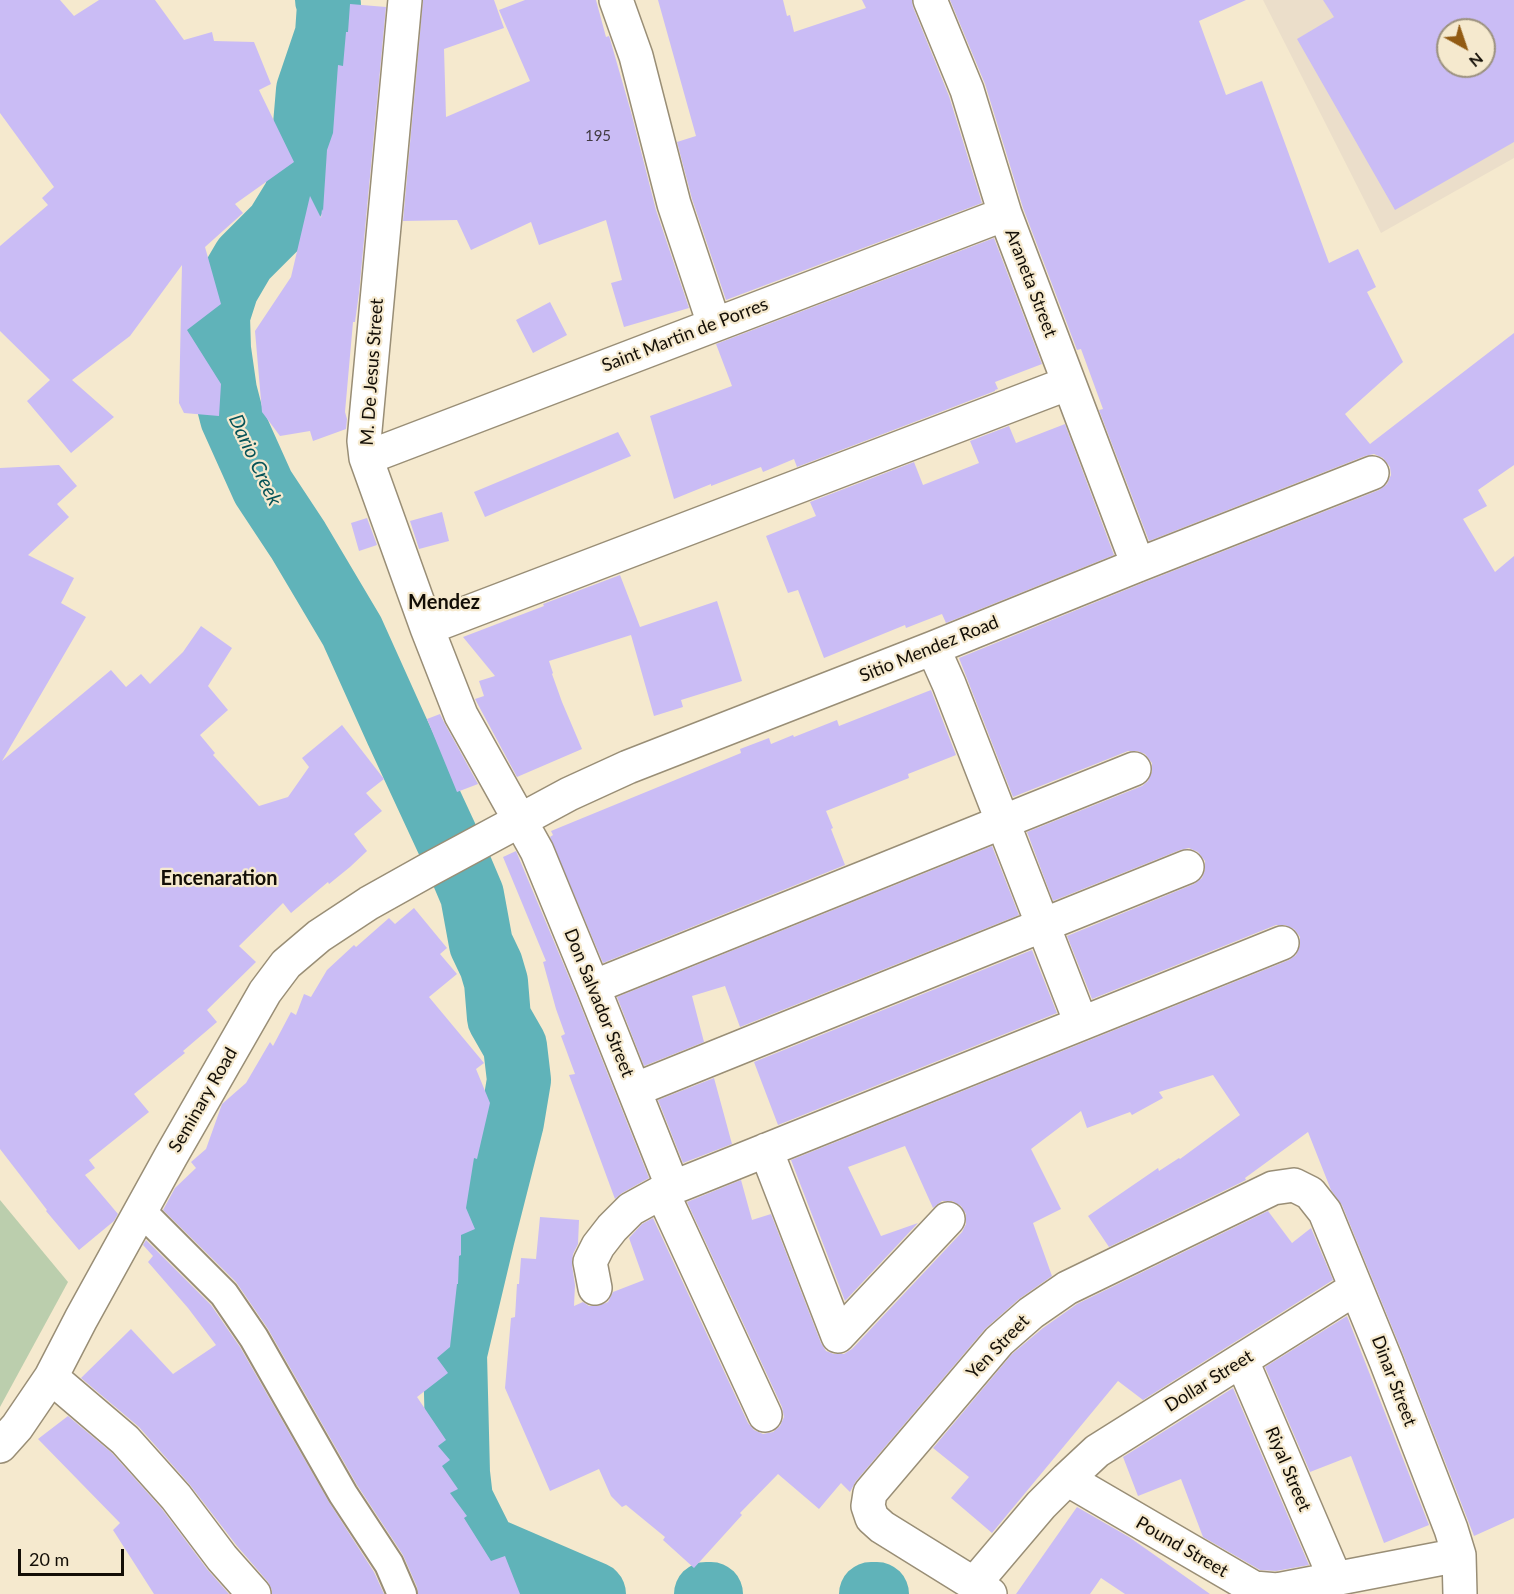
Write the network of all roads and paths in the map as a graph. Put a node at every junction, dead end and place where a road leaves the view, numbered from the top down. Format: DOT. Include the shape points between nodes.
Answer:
graph roads {
  1 [pos="405,0"];
  2 [pos="616,0"];
  3 [pos="930,0"];
  4 [pos="1005,214"];
  5 [pos="714,324"];
  6 [pos="1069,382"];
  7 [pos="366,458"];
  8 [pos="1372,473"];
  9 [pos="1138,565"];
  10 [pos="427,628"];
  11 [pos="933,648"];
  12 [pos="1134,769"];
  13 [pos="520,821"];
  14 [pos="1002,822"];
  15 [pos="492,836"];
  16 [pos="1187,867"];
  17 [pos="1043,926"];
  18 [pos="1282,943"];
  19 [pos="593,987"];
  20 [pos="1081,1023"];
  21 [pos="634,1090"];
  22 [pos="766,1150"];
  23 [pos="1294,1185"];
  24 [pos="668,1190"];
  25 [pos="141,1211"];
  26 [pos="948,1219"];
  27 [pos="595,1288"];
  28 [pos="1356,1288"];
  29 [pos="1242,1361"];
  30 [pos="51,1377"];
  31 [pos="765,1415"];
  32 [pos="0,1446"];
  33 [pos="1067,1479"];
  34 [pos="1459,1555"];
  35 [pos="1335,1578"];
  36 [pos="982,1589"];
  37 [pos="254,1594"];
  38 [pos="402,1594"];
  39 [pos="1460,1594"];
  1 -- 7 [label="street, M. De Jesus Street" via="364,441"];
  2 -- 5 [label="street" via="636,56 674,204"];
  3 -- 4 [label="street, Araneta Street" via="967,90"];
  4 -- 5 [label="street, Saint Martin de Porres"];
  4 -- 6 [label="street, Araneta Street"];
  5 -- 7 [label="street, Saint Martin de Porres"];
  6 -- 9 [label="street, Araneta Street"];
  6 -- 10 [label="street"];
  7 -- 10 [label="street, M. De Jesus Street"];
  8 -- 9 [label="street, Sitio Mendez Road"];
  9 -- 11 [label="street, Sitio Mendez Road"];
  10 -- 13 [label="street, M. De Jesus Street" via="461,716"];
  11 -- 13 [label="street, Sitio Mendez Road" via="628,767"];
  11 -- 14 [label="street"];
  12 -- 14 [label="street"];
  13 -- 15 [label="street, Sitio Mendez Road"];
  13 -- 19 [label="street, Don Salvador Street" via="537,851"];
  14 -- 17 [label="street"];
  14 -- 19 [label="street"];
  15 -- 25 [label="street, Seminary Road" via="369,903 319,936 286,964 265,992"];
  16 -- 17 [label="street"];
  17 -- 20 [label="street"];
  17 -- 21 [label="street"];
  18 -- 20 [label="street"];
  19 -- 21 [label="street, Don Salvador Street"];
  20 -- 22 [label="street"];
  21 -- 24 [label="street, Don Salvador Street"];
  22 -- 24 [label="street"];
  22 -- 26 [label="street" via="838,1336"];
  23 -- 28 [label="street, Dinar Street" via="1310,1193 1325,1212"];
  23 -- 36 [label="street, Yen Street" via="1272,1188 1067,1288 1031,1313 999,1341 870,1493 868,1506 872,1518 882,1527"];
  24 -- 27 [label="street" via="631,1209 597,1246 590,1262"];
  24 -- 31 [label="street, Don Salvador Street"];
  25 -- 30 [label="street, Seminary Road"];
  25 -- 38 [label="street" via="224,1294 254,1338 343,1494 389,1564"];
  28 -- 29 [label="street, Dollar Street"];
  28 -- 34 [label="street, Dinar Street"];
  29 -- 33 [label="street, Dollar Street" via="1097,1451"];
  29 -- 35 [label="street, Riyal Street"];
  30 -- 32 [label="street, Seminary Road"];
  30 -- 37 [label="street" via="125,1440"];
  33 -- 35 [label="street, Pound Street" via="1254,1588 1277,1590"];
  33 -- 36 [label="street" via="1041,1505"];
  34 -- 35 [label="street, Pound Street"];
  34 -- 39 [label="street, Dinar Street"];
}
